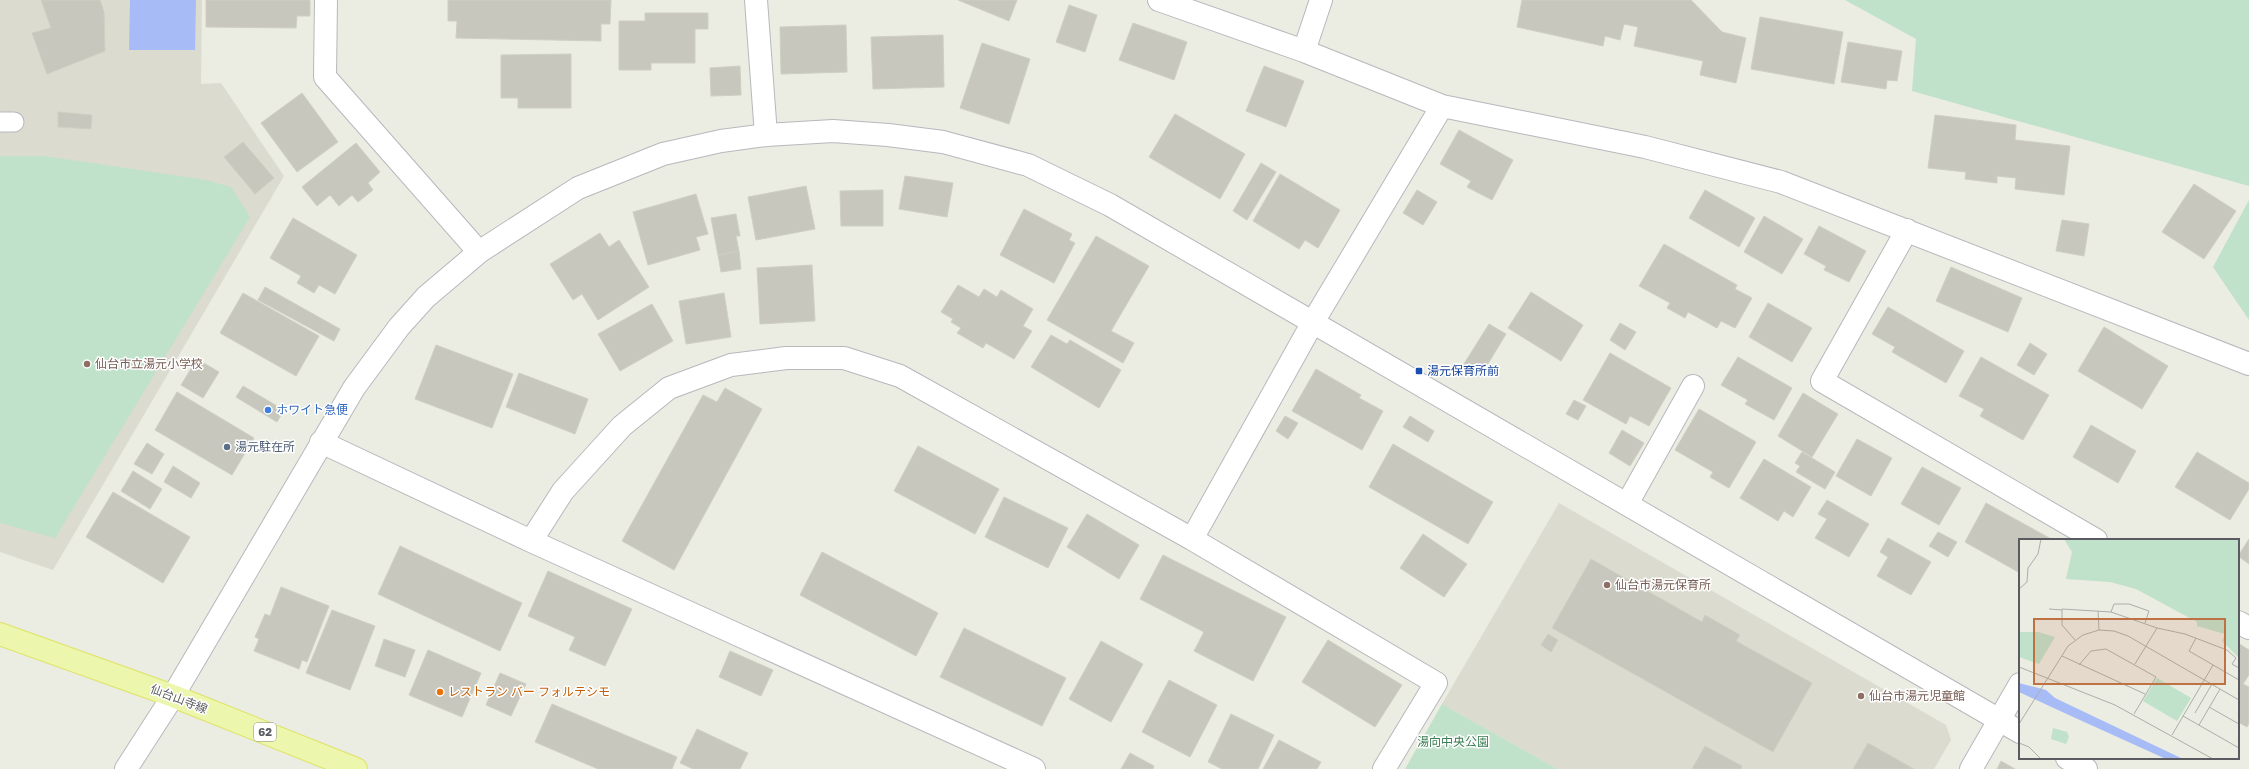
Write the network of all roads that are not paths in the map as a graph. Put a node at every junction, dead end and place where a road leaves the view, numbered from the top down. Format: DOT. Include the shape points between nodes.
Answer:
graph roads {
  1 [pos="326,0"];
  2 [pos="756,0"];
  3 [pos="1159,0"];
  4 [pos="1321,0"];
  5 [pos="1304,51"];
  6 [pos="1442,106"];
  7 [pos="766,135"];
  8 [pos="1907,230"];
  9 [pos="479,252"];
  10 [pos="1313,322"];
  11 [pos="2249,364"];
  12 [pos="1693,386"];
  13 [pos="321,442"];
  14 [pos="1627,504"];
  15 [pos="1192,539"];
  16 [pos="2094,539"];
  17 [pos="531,541"];
  18 [pos="2239,623"];
  19 [pos="2249,628"];
  20 [pos="0,634"];
  21 [pos="2019,686"];
  22 [pos="173,696"];
  23 [pos="1999,720"];
  24 [pos="2019,731"];
  25 [pos="2069,759"];
  26 [pos="128,764"];
  27 [pos="356,769"];
  28 [pos="1034,769"];
  29 [pos="1384,769"];
  30 [pos="1972,769"];
  31 [pos="2086,769"];
  1 -- 9 [label="street" via="326,77"];
  2 -- 7 [label="street"];
  3 -- 5 [label="street"];
  4 -- 5 [label="street"];
  5 -- 6 [label="street"];
  6 -- 8 [label="street" via="1646,147 1781,182"];
  6 -- 10 [label="street"];
  7 -- 9 [label="street" via="720,141 663,154 586,185"];
  7 -- 10 [label="street" via="833,131 888,135 943,142 1028,165 1110,205"];
  8 -- 11 [label="street"];
  8 -- 16 [label="street" via="1822,381"];
  9 -- 13 [label="street" via="426,297 399,327 354,388"];
  10 -- 14 [label="street"];
  10 -- 15 [label="street"];
  12 -- 14 [label="street"];
  13 -- 17 [label="street"];
  13 -- 22 [label="street"];
  14 -- 23 [label="street"];
  15 -- 17 [label="street" via="900,376 844,358 786,358 731,365 669,388 622,426 563,491"];
  15 -- 29 [label="street" via="1436,683"];
  17 -- 28 [label="street"];
  18 -- 19 [label="street"];
  20 -- 22 [label="main road, 仙台山寺線 / 62"];
  21 -- 23 [label="street"];
  22 -- 26 [label="street"];
  22 -- 27 [label="main road, 仙台山寺線 / 62"];
  23 -- 24 [label="street"];
  23 -- 30 [label="street"];
  25 -- 31 [label="street"];
}
